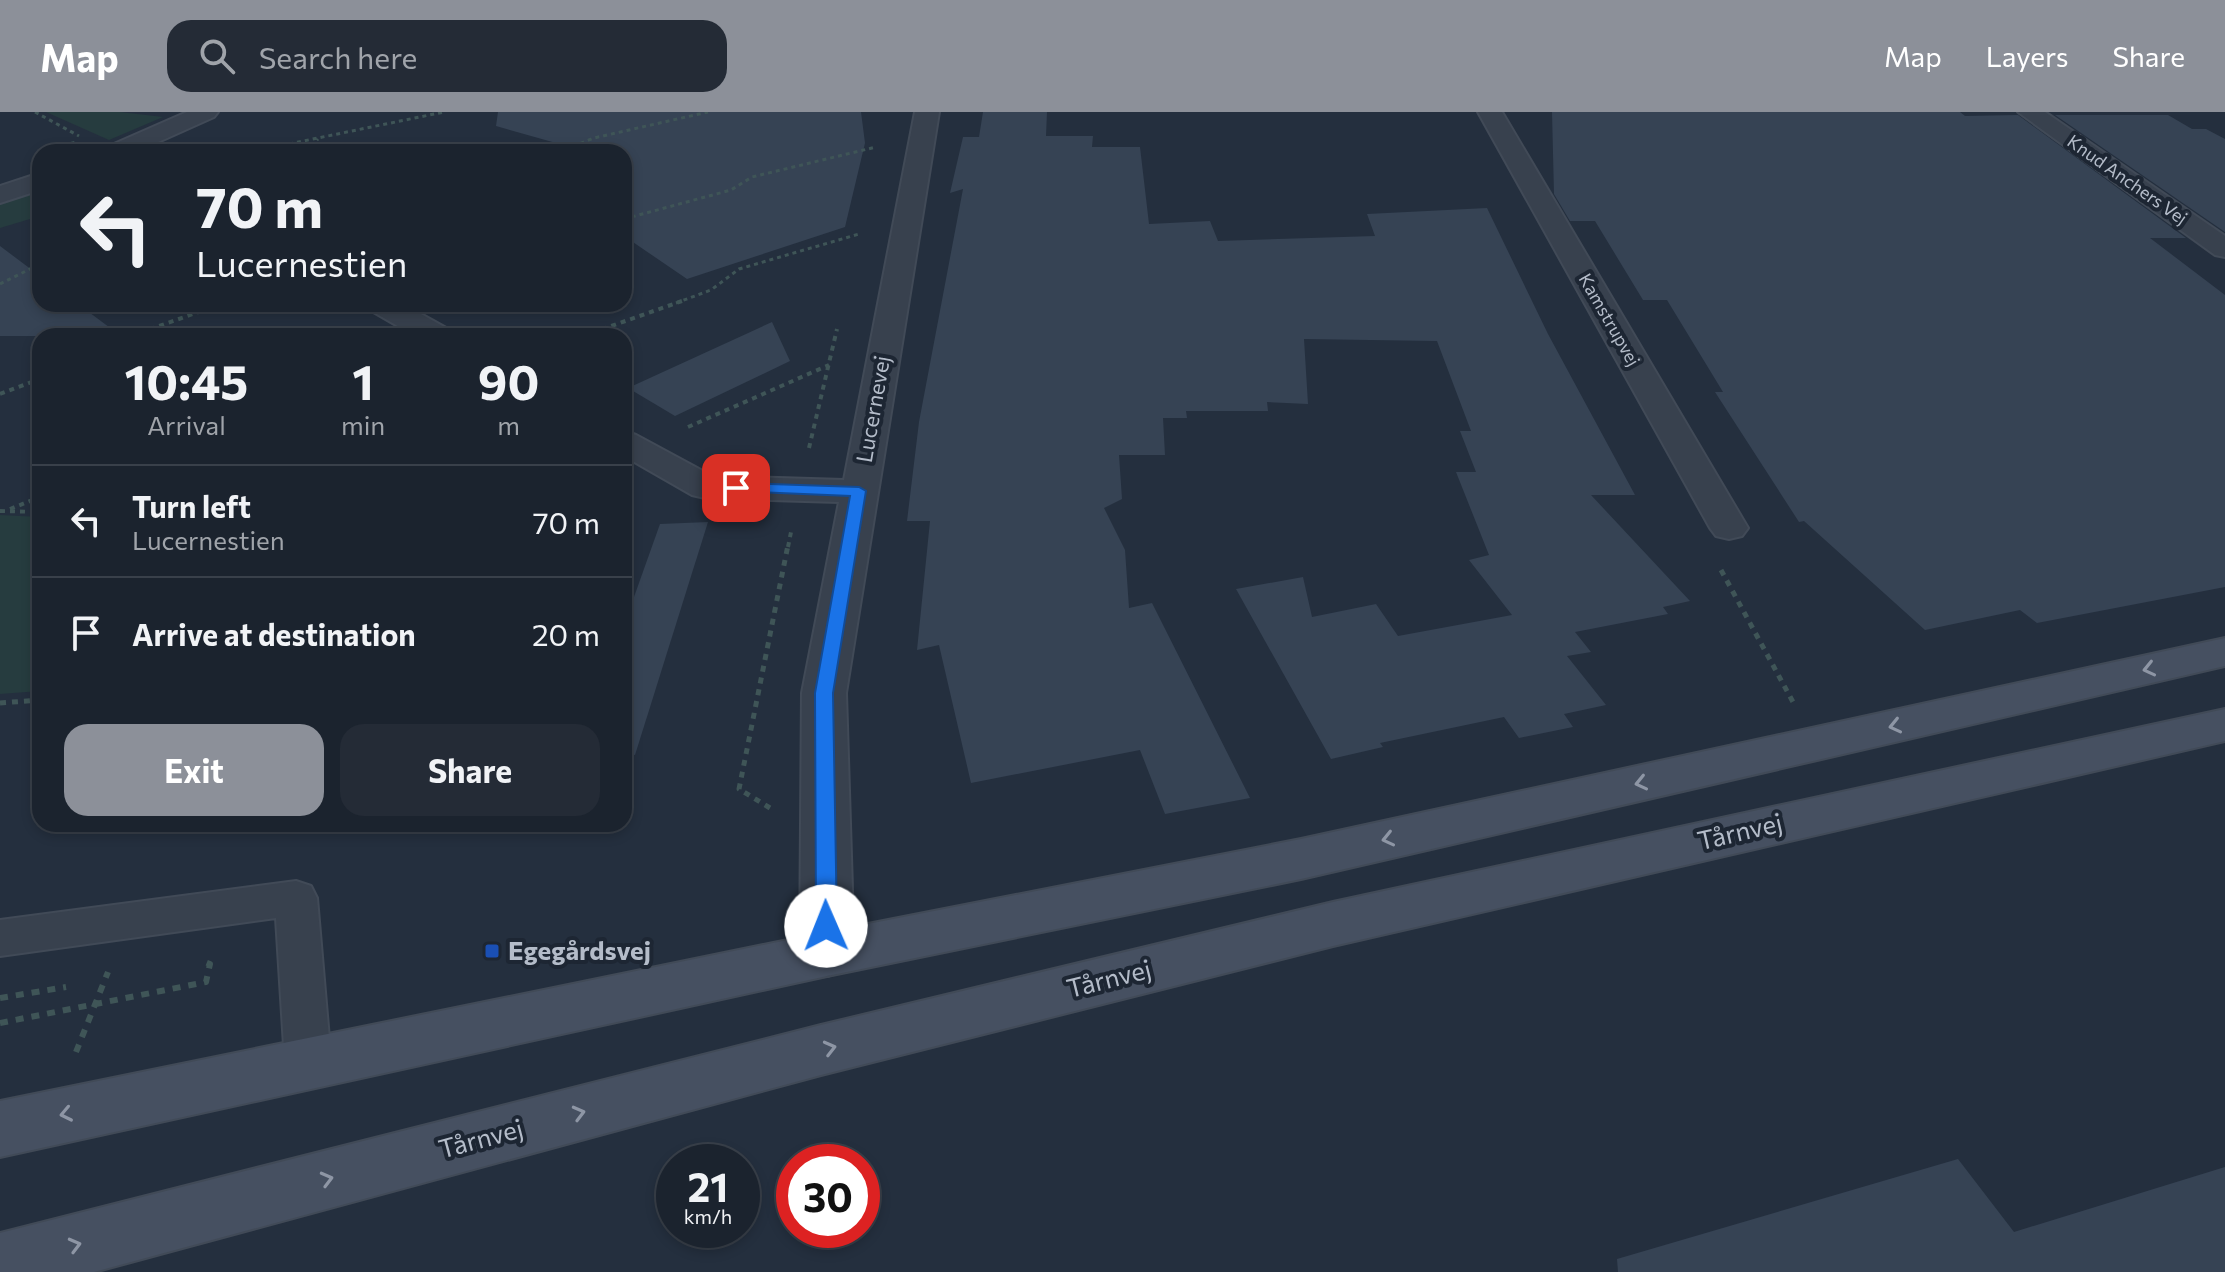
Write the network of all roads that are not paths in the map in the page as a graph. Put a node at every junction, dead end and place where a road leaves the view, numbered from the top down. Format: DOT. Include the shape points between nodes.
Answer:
graph roads {
  1 [pos="206,112"];
  2 [pos="1490,112"];
  3 [pos="2030,112"];
  4 [pos="925,124"];
  5 [pos="134,144"];
  6 [pos="32,184"];
  7 [pos="0,195"];
  8 [pos="2225,249"];
  9 [pos="395,312"];
  10 [pos="423,328"];
  11 [pos="632,447"];
  12 [pos="859,491"];
  13 [pos="1729,528"];
  14 [pos="2225,652"];
  15 [pos="2225,725"];
  16 [pos="0,938"];
  17 [pos="827,954"];
  18 [pos="308,1062"];
  19 [pos="0,1129"];
  20 [pos="0,1265"];
  1 -- 5 [label="street"];
  2 -- 13 [label="street, Kamstrupvej"];
  3 -- 8 [label="street, Knud Anchers Vej"];
  4 -- 12 [label="street, Lucernevej"];
  6 -- 7 [label="street"];
  9 -- 10 [label="street"];
  11 -- 12 [label="street" via="705,487"];
  12 -- 17 [label="street, Lucernevej" via="824,693"];
  14 -- 17 [label="street, one-way" via="1301,859"];
  20 -- 15 [label="street, Tårnvej, one-way" via="821,1050 1333,924"];
  16 -- 18 [label="lane" via="296,898"];
  17 -- 18 [label="street"];
  18 -- 19 [label="street, one-way"];
}
